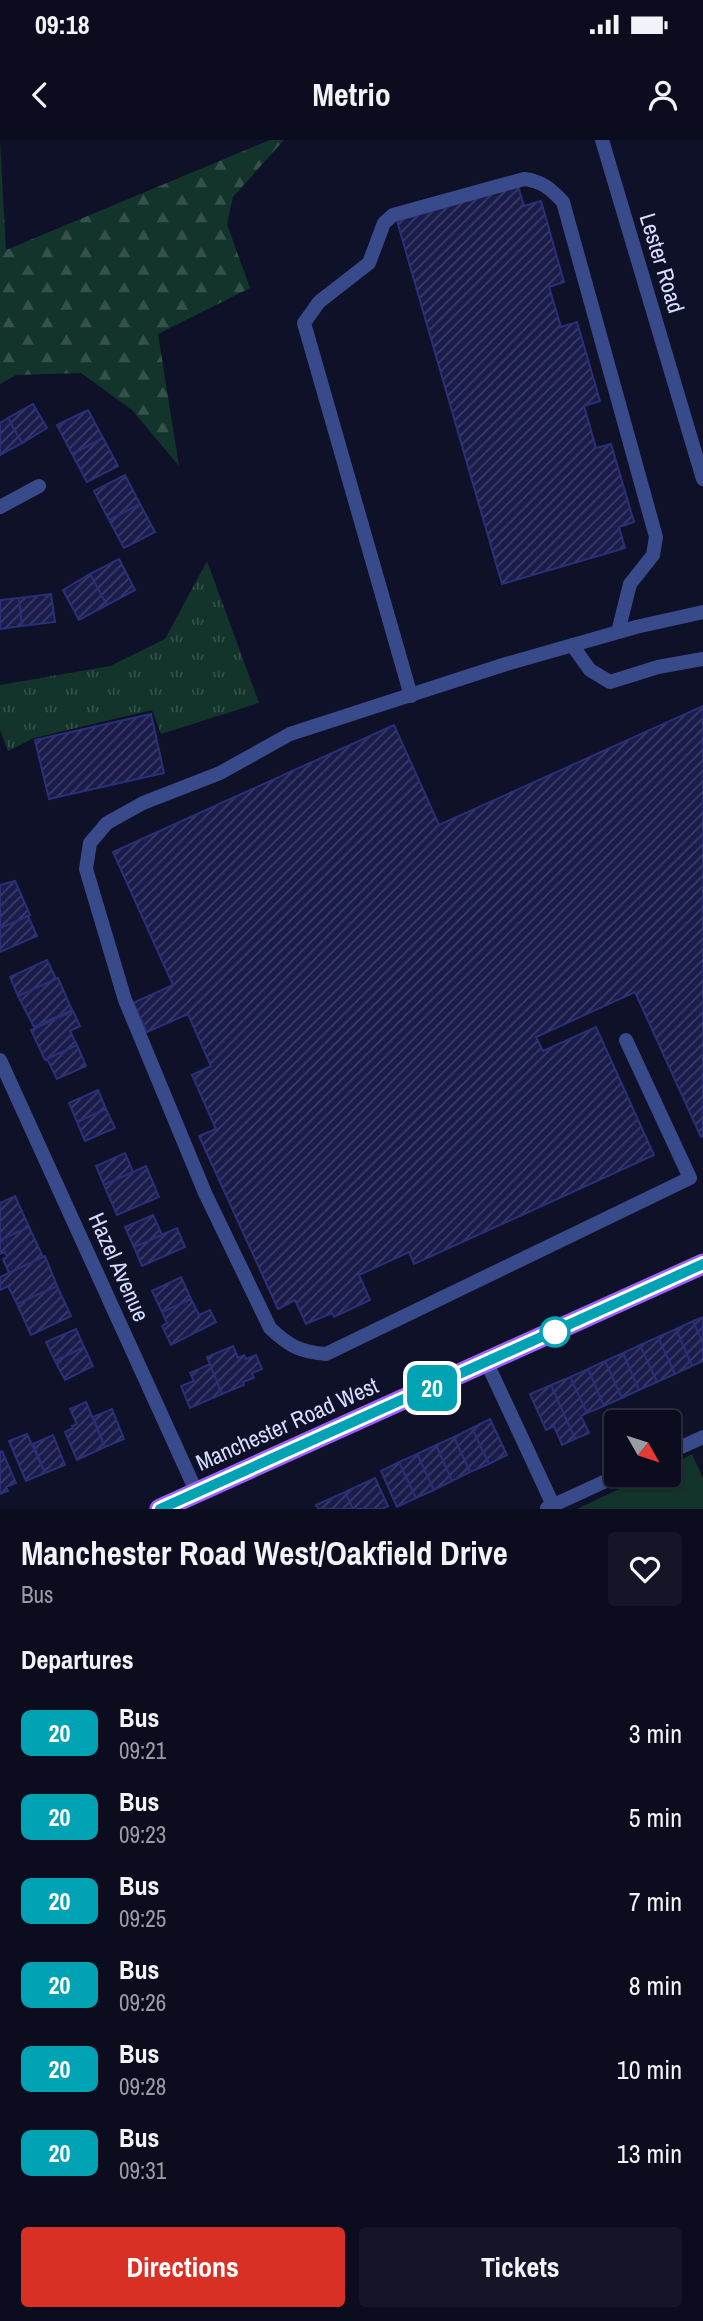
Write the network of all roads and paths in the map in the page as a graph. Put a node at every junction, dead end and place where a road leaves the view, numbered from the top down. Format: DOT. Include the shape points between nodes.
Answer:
graph roads {
  1 [pos="602,140"];
  2 [pos="703,479"];
  3 [pos="39,486"];
  4 [pos="0,507"];
  5 [pos="703,612"];
  6 [pos="618,632"];
  7 [pos="572,645"];
  8 [pos="703,659"];
  9 [pos="411,696"];
  10 [pos="626,1041"];
  11 [pos="0,1062"];
  12 [pos="703,1264"];
  13 [pos="487,1363"];
  14 [pos="703,1437"];
  15 [pos="681,1447"];
  16 [pos="604,1482"];
  17 [pos="197,1493"];
  18 [pos="549,1507"];
  19 [pos="160,1509"];
  1 -- 2 [label="street, Lester Road"];
  3 -- 4 [label="street"];
  5 -- 6 [label="street"];
  6 -- 7 [label="street"];
  6 -- 9 [label="street" via="630,584 653,555 656,537 563,202 552,189 524,179 393,215 384,223 369,263 319,302 303,323"];
  7 -- 8 [label="street" via="590,670 610,682"];
  7 -- 9 [label="street"];
  9 -- 10 [label="street" via="290,734 220,773 107,822 90,843 86,869 125,1000 205,1193 270,1328 304,1352 326,1354 690,1178"];
  11 -- 17 [label="street, Hazel Avenue"];
  12 -- 13 [label="main road, Manchester Road West"];
  13 -- 17 [label="main road, Manchester Road West"];
  13 -- 18 [label="street"];
  14 -- 15 [label="street"];
  16 -- 18 [label="street"];
  17 -- 19 [label="main road, Manchester Road West"];
}
